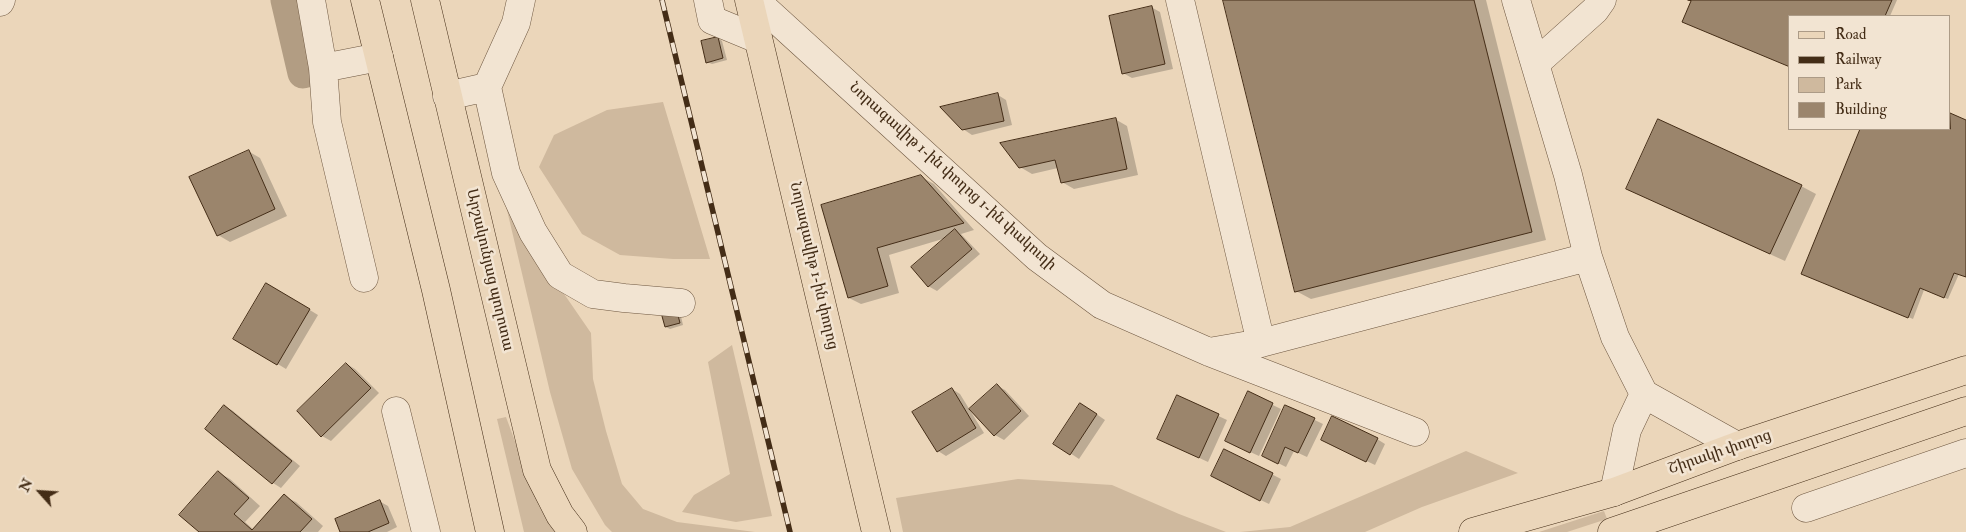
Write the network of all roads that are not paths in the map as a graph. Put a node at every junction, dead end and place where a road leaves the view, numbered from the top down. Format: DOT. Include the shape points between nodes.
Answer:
graph roads {
  1 [pos="311,0"];
  2 [pos="365,0"];
  3 [pos="425,0"];
  4 [pos="521,0"];
  5 [pos="708,0"];
  6 [pos="749,0"];
  7 [pos="755,0"];
  8 [pos="1180,0"];
  9 [pos="1516,0"];
  10 [pos="1602,0"];
  11 [pos="758,39"];
  12 [pos="379,57"];
  13 [pos="1536,63"];
  14 [pos="323,68"];
  15 [pos="487,87"];
  16 [pos="447,96"];
  17 [pos="1588,258"];
  18 [pos="364,278"];
  19 [pos="681,303"];
  20 [pos="1260,343"];
  21 [pos="1209,352"];
  22 [pos="1966,370"];
  23 [pos="1644,394"];
  24 [pos="396,411"];
  25 [pos="1966,411"];
  26 [pos="1415,432"];
  27 [pos="1737,446"];
  28 [pos="1966,453"];
  29 [pos="1614,492"];
  30 [pos="1806,508"];
  31 [pos="426,532"];
  32 [pos="490,532"];
  33 [pos="573,532"];
  34 [pos="876,532"];
  35 [pos="1473,532"];
  36 [pos="1612,532"];
  1 -- 14 [label="street"];
  2 -- 12 [label="main road"];
  3 -- 16 [label="main road, Արշակունյաց պողոտա"];
  4 -- 15 [label="street" via="516,23"];
  5 -- 11 [label="street" via="712,20"];
  6 -- 11 [label="main road, Նորագավիթ 1-ին փողոց"];
  7 -- 21 [label="street, Նորագավիթ 1-ին փողոց 1-ին փակուղի" via="1037,257 1102,304"];
  8 -- 20 [label="street"];
  9 -- 13 [label="street"];
  10 -- 13 [label="street"];
  11 -- 34 [label="main road, Նորագավիթ 1-ին փողոց"];
  12 -- 14 [label="street"];
  12 -- 32 [label="main road"];
  13 -- 17 [label="street"];
  14 -- 18 [label="street" via="327,122"];
  15 -- 16 [label="street"];
  15 -- 19 [label="street" via="506,173 533,232 560,275 593,294"];
  16 -- 33 [label="main road, Արշակունյաց պողոտա" via="537,470 560,515"];
  17 -- 20 [label="street"];
  17 -- 23 [label="street" via="1615,337"];
  20 -- 21 [label="street"];
  21 -- 26 [label="street, Նորագավիթ 1-ին փողոց 1-ին փակուղի"];
  22 -- 27 [label="main road, Շիրակի փողոց"];
  23 -- 27 [label="street"];
  23 -- 29 [label="street" via="1627,430"];
  24 -- 31 [label="street"];
  25 -- 36 [label="main road"];
  27 -- 29 [label="main road, Շիրակի փողոց"];
  28 -- 30 [label="street"];
  29 -- 35 [label="main road, Շիրակի փողոց"];
}
